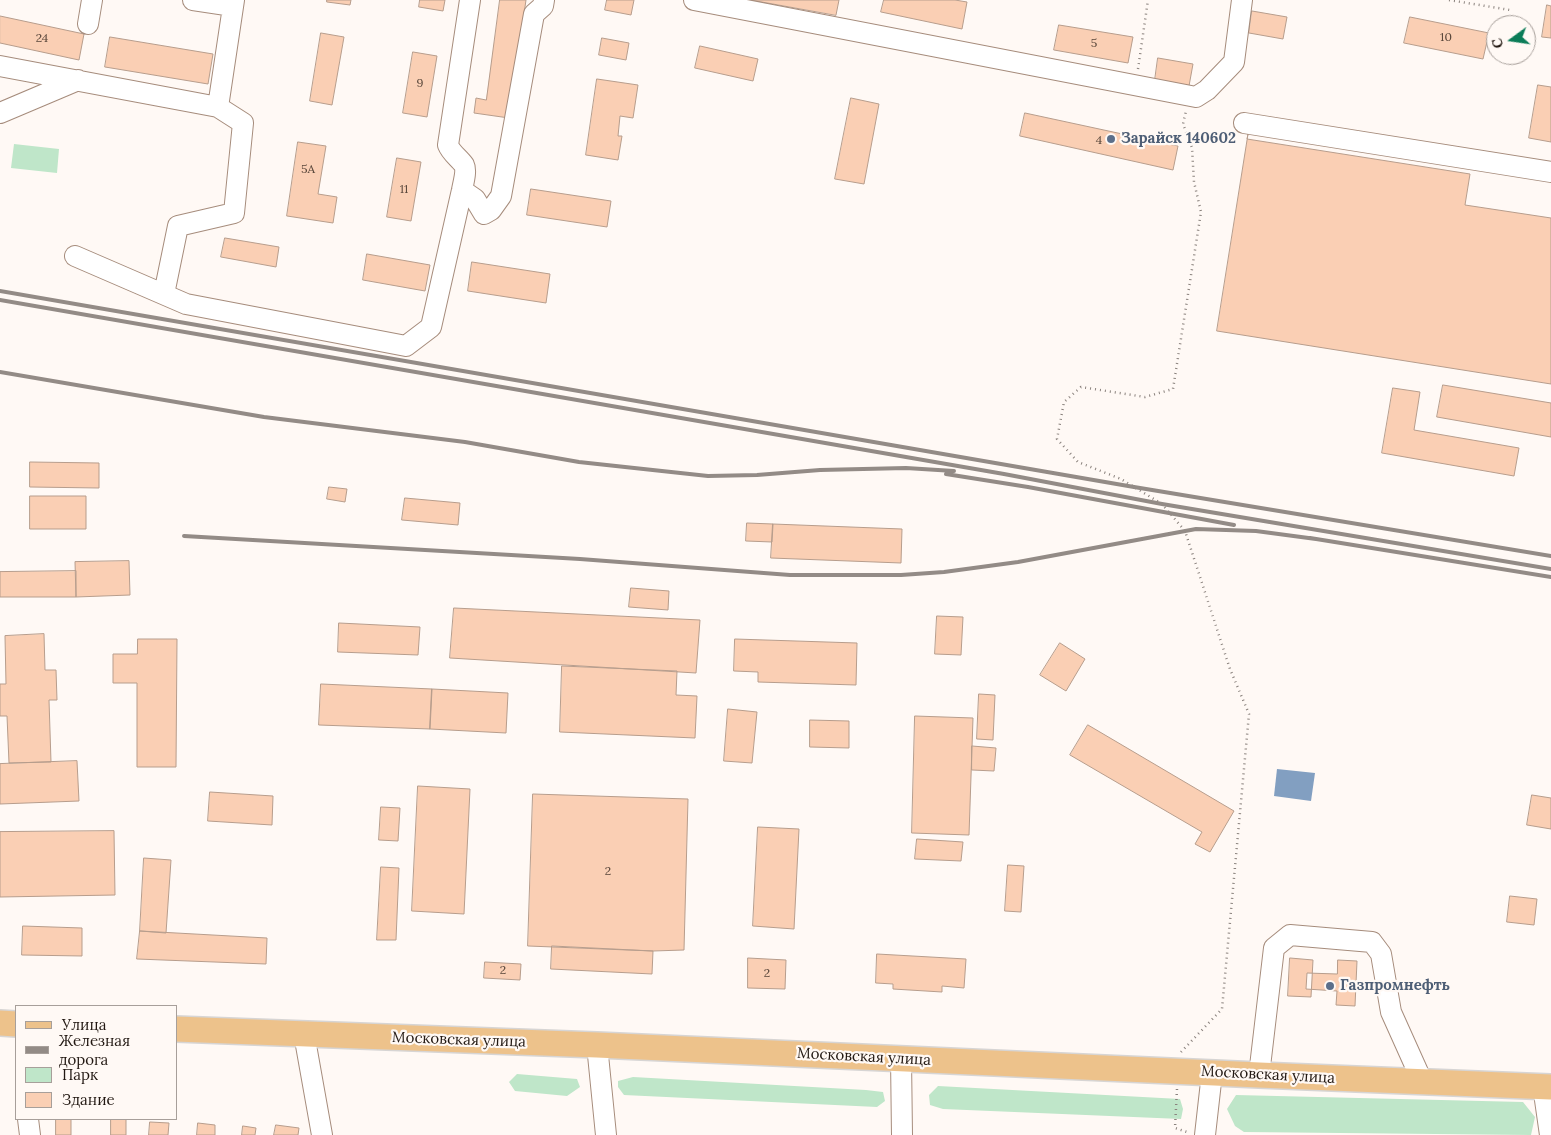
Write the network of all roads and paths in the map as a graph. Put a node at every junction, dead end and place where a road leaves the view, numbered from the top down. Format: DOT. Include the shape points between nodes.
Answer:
graph roads {
  1 [pos="92,0"];
  2 [pos="193,0"];
  3 [pos="470,0"];
  4 [pos="544,0"];
  5 [pos="694,0"];
  6 [pos="1148,0"];
  7 [pos="1242,0"];
  8 [pos="1449,0"];
  9 [pos="234,3"];
  10 [pos="1510,10"];
  11 [pos="88,24"];
  12 [pos="0,66"];
  13 [pos="78,80"];
  14 [pos="1136,85"];
  15 [pos="1190,96"];
  16 [pos="218,106"];
  17 [pos="0,113"];
  18 [pos="1244,123"];
  19 [pos="1551,172"];
  20 [pos="462,190"];
  21 [pos="75,256"];
  22 [pos="164,294"];
  23 [pos="0,1023"];
  24 [pos="15,1024"];
  25 [pos="178,1030"];
  26 [pos="304,1034"];
  27 [pos="598,1044"];
  28 [pos="1180,1053"];
  29 [pos="901,1058"];
  30 [pos="1212,1072"];
  31 [pos="1259,1075"];
  32 [pos="1422,1081"];
  33 [pos="1547,1087"];
  34 [pos="1177,1088"];
  35 [pos="28,1120"];
  36 [pos="30,1135"];
  37 [pos="322,1135"];
  38 [pos="606,1135"];
  39 [pos="902,1135"];
  40 [pos="1197,1135"];
  41 [pos="1205,1135"];
  42 [pos="1550,1135"];
  1 -- 11 [label="street"];
  2 -- 9 [label="street"];
  3 -- 20 [label="street" via="448,145 464,165"];
  4 -- 20 [label="street" via="543,6 534,14 501,196 492,210 484,214 475,199"];
  5 -- 14 [label="street"];
  6 -- 14 [label="path"];
  7 -- 15 [label="street" via="1234,62 1202,95"];
  8 -- 10 [label="path"];
  9 -- 16 [label="street"];
  12 -- 13 [label="street"];
  13 -- 16 [label="street"];
  13 -- 17 [label="street"];
  14 -- 15 [label="street"];
  15 -- 28 [label="path" via="1183,124 1192,148 1194,182 1201,212 1173,389 1145,396 1081,387 1064,402 1057,439 1078,462 1122,479 1162,504 1185,531 1248,714 1222,1009"];
  16 -- 22 [label="street" via="243,123 234,213 178,226"];
  18 -- 19 [label="street"];
  20 -- 22 [label="street" via="431,327 406,346 186,304"];
  21 -- 22 [label="street"];
  23 -- 24 [label="main road"];
  25 -- 26 [label="main road, Московская улица"];
  26 -- 27 [label="main road, Московская улица"];
  26 -- 37 [label="street"];
  27 -- 29 [label="main road, Московская улица"];
  27 -- 38 [label="street"];
  29 -- 30 [label="main road, Московская улица"];
  29 -- 39 [label="street"];
  30 -- 31 [label="main road, Московская улица"];
  30 -- 41 [label="street"];
  31 -- 32 [label="main road, Московская улица"];
  31 -- 32 [label="street" via="1274,948 1290,935 1372,942 1381,954 1391,1012"];
  32 -- 33 [label="main road, Московская улица"];
  33 -- 42 [label="street"];
  34 -- 40 [label="path" via="1175,1128"];
  35 -- 36 [label="street"];
}
